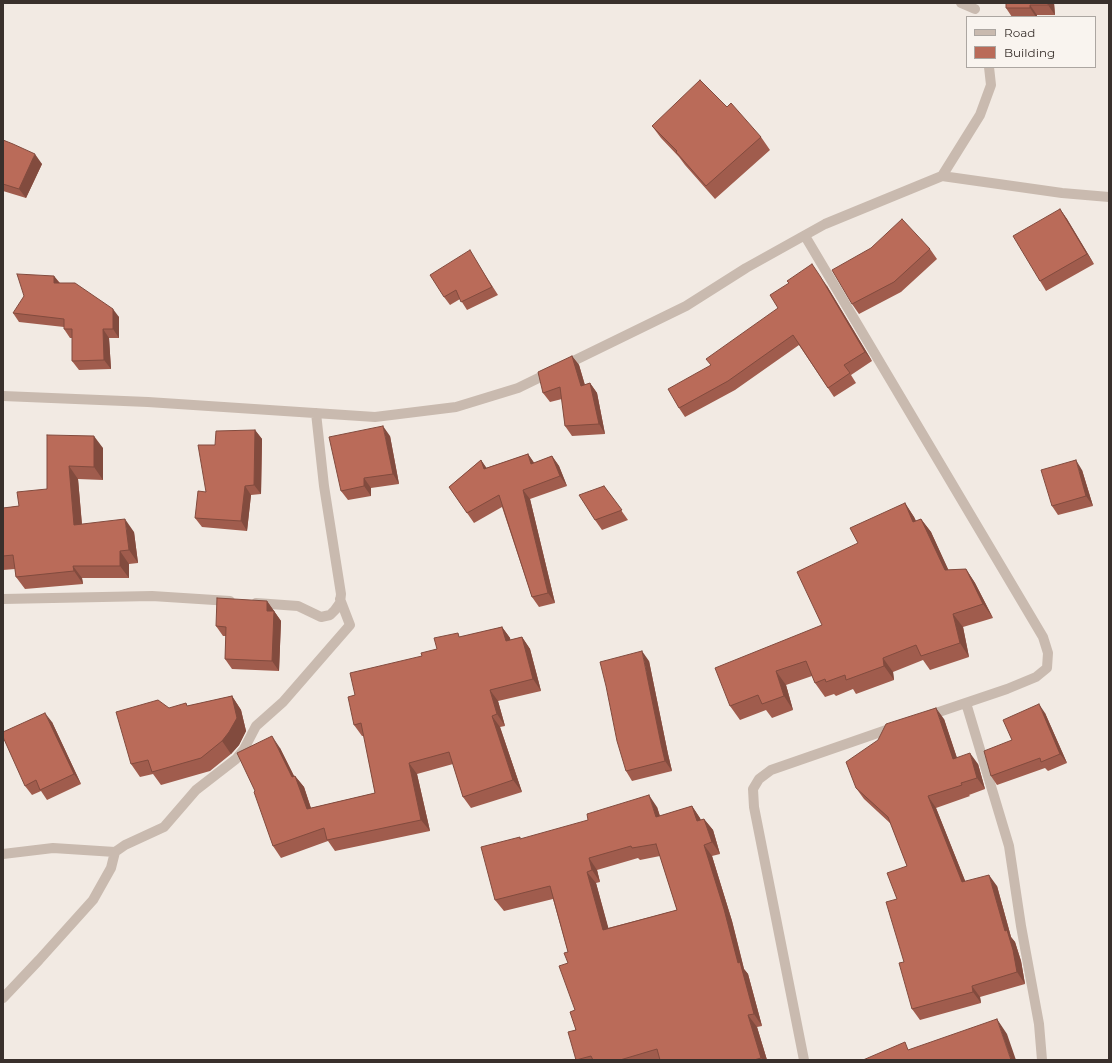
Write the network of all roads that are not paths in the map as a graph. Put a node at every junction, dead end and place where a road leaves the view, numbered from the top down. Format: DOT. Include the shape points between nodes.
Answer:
graph roads {
  1 [pos="961,3"];
  2 [pos="976,10"];
  3 [pos="989,68"];
  4 [pos="942,176"];
  5 [pos="1109,197"];
  6 [pos="805,236"];
  7 [pos="3,396"];
  8 [pos="316,413"];
  9 [pos="3,599"];
  10 [pos="340,599"];
  11 [pos="966,703"];
  12 [pos="921,718"];
  13 [pos="906,724"];
  14 [pos="115,852"];
  15 [pos="3,854"];
  16 [pos="3,998"];
  17 [pos="804,1060"];
  18 [pos="1042,1060"];
  1 -- 2 [label="street"];
  3 -- 4 [label="street" via="991,84 980,115"];
  4 -- 5 [label="street"];
  4 -- 6 [label="street" via="825,224"];
  6 -- 8 [label="street" via="746,268 686,306 518,388 456,407 375,416"];
  6 -- 11 [label="street" via="1044,637 1048,653 1047,668 1036,677"];
  7 -- 8 [label="street"];
  8 -- 10 [label="street"];
  9 -- 10 [label="street" via="152,596 298,606 321,617 330,615 340,603"];
  10 -- 14 [label="street" via="350,625 283,702 256,726 236,759 196,790 164,827"];
  11 -- 12 [label="street"];
  11 -- 18 [label="street" via="1009,846 1039,1024"];
  13 -- 17 [label="street" via="770,770 759,779 753,789 754,807"];
  14 -- 15 [label="street" via="53,848"];
  14 -- 16 [label="street" via="111,868 93,900"];
}
